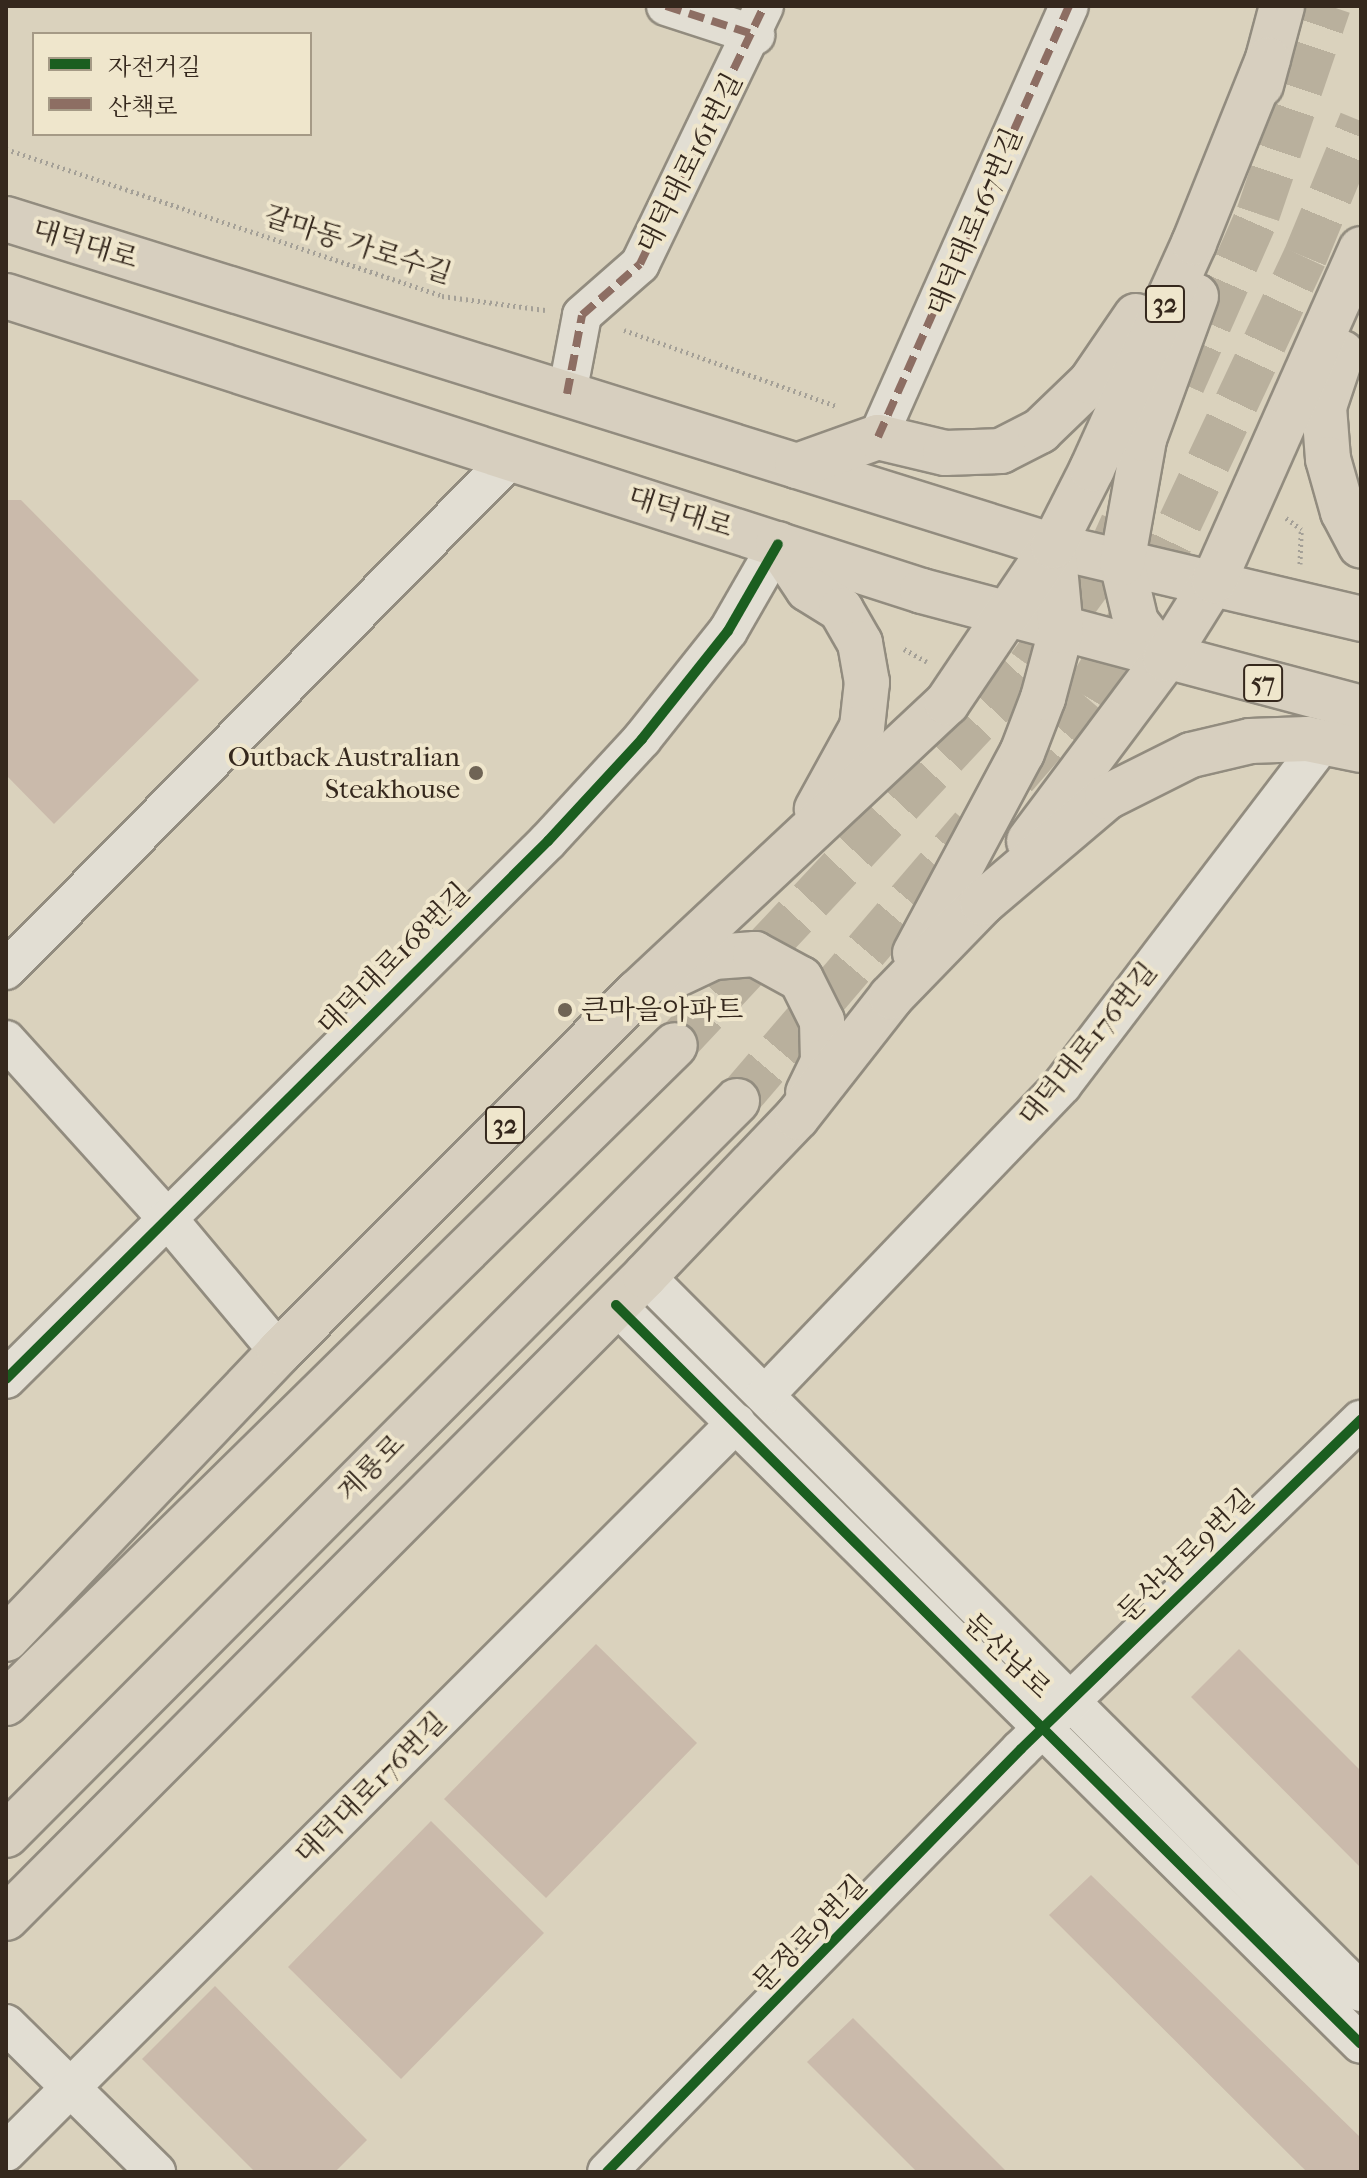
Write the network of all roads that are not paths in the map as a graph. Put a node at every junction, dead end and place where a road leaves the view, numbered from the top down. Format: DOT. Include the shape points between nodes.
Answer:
graph roads {
  1 [pos="666,6"];
  2 [pos="1069,6"];
  3 [pos="1282,6"];
  4 [pos="760,20"];
  5 [pos="1268,59"];
  6 [pos="6,219"];
  7 [pos="1194,243"];
  8 [pos="1361,249"];
  9 [pos="1345,291"];
  10 [pos="6,296"];
  11 [pos="567,394"];
  12 [pos="878,437"];
  13 [pos="511,458"];
  14 [pos="797,466"];
  15 [pos="778,544"];
  16 [pos="1053,546"];
  17 [pos="1361,546"];
  18 [pos="1122,563"];
  19 [pos="1214,581"];
  20 [pos="1007,617"];
  21 [pos="1361,619"];
  22 [pos="1061,631"];
  23 [pos="1165,659"];
  24 [pos="1361,708"];
  25 [pos="1342,746"];
  26 [pos="796,847"];
  27 [pos="982,903"];
  28 [pos="6,970"];
  29 [pos="638,992"];
  30 [pos="891,997"];
  31 [pos="6,1040"];
  32 [pos="675,1045"];
  33 [pos="737,1101"];
  34 [pos="797,1117"];
  35 [pos="167,1218"];
  36 [pos="630,1290"];
  37 [pos="279,1352"];
  38 [pos="6,1379"];
  39 [pos="765,1395"];
  40 [pos="1361,1420"];
  41 [pos="736,1423"];
  42 [pos="6,1639"];
  43 [pos="6,1703"];
  44 [pos="1058,1714"];
  45 [pos="6,1835"];
  46 [pos="6,1918"];
  47 [pos="1361,1992"];
  48 [pos="6,2024"];
  49 [pos="1361,2044"];
  50 [pos="69,2089"];
  51 [pos="6,2152"];
  52 [pos="156,2172"];
  53 [pos="607,2172"];
  1 -- 4 [label="street"];
  2 -- 12 [label="street, 대덕대로167번길"];
  3 -- 5 [label="main road, 32"];
  4 -- 11 [label="street, 대덕대로161번길" via="640,264 582,315"];
  5 -- 7 [label="main road, 32"];
  5 -- 18 [label="main road" via="1208,265 1144,439"];
  6 -- 11 [label="main road, 대덕대로"];
  7 -- 12 [label="main road" via="1167,270 1091,382 1040,431 1001,451 945,453"];
  7 -- 16 [label="main road, 32"];
  8 -- 9 [label="main road"];
  9 -- 17 [label="main road" via="1347,335 1324,407 1328,459 1343,512"];
  9 -- 19 [label="main road"];
  10 -- 13 [label="main road, 대덕대로"];
  11 -- 14 [label="main road, 대덕대로"];
  12 -- 14 [label="main road"];
  13 -- 15 [label="main road, 대덕대로"];
  13 -- 28 [label="street"];
  14 -- 16 [label="main road, 대덕대로"];
  15 -- 20 [label="main road, 대덕대로"];
  15 -- 26 [label="main road" via="808,589 841,610 860,643 867,682 862,727"];
  15 -- 35 [label="street, 대덕대로168번길" via="728,631 642,739 548,841"];
  16 -- 18 [label="main road, 대덕대로"];
  16 -- 20 [label="main road, 32"];
  16 -- 22 [label="main road"];
  18 -- 19 [label="main road, 대덕대로"];
  18 -- 23 [label="main road" via="1136,622"];
  19 -- 21 [label="main road, 대덕대로"];
  19 -- 23 [label="main road"];
  20 -- 22 [label="main road, 대덕대로 / 57"];
  20 -- 26 [label="main road, 32" via="947,703"];
  22 -- 23 [label="main road, 대덕대로 / 57"];
  22 -- 30 [label="main road" via="1022,753"];
  23 -- 24 [label="main road, 대덕대로 / 57"];
  23 -- 27 [label="main road"];
  25 -- 27 [label="main road" via="1250,741 1191,755 1107,797"];
  25 -- 39 [label="street, 대덕대로176번길" via="1062,1085"];
  26 -- 29 [label="main road, 32"];
  27 -- 30 [label="main road"];
  29 -- 34 [label="main road" via="714,957 755,954 801,979 822,1021 823,1062"];
  29 -- 37 [label="main road, 32"];
  30 -- 34 [label="main road"];
  31 -- 35 [label="street"];
  32 -- 43 [label="main road, 32"];
  33 -- 45 [label="main road, 계룡로"];
  34 -- 36 [label="main road"];
  35 -- 37 [label="street"];
  35 -- 38 [label="street, 대덕대로168번길"];
  36 -- 39 [label="street, 둔산남로"];
  36 -- 41 [label="street, 둔산남로"];
  36 -- 46 [label="main road"];
  37 -- 42 [label="main road, 32"];
  39 -- 44 [label="street, 둔산남로"];
  40 -- 44 [label="street, 둔산남로9번길"];
  41 -- 44 [label="street, 둔산남로"];
  41 -- 50 [label="street, 대덕대로176번길"];
  44 -- 47 [label="street, 둔산남로"];
  44 -- 49 [label="street, 둔산남로"];
  44 -- 53 [label="street, 문정로9번길"];
  48 -- 50 [label="street"];
  50 -- 51 [label="street, 대덕대로176번길"];
  50 -- 52 [label="street"];
}
